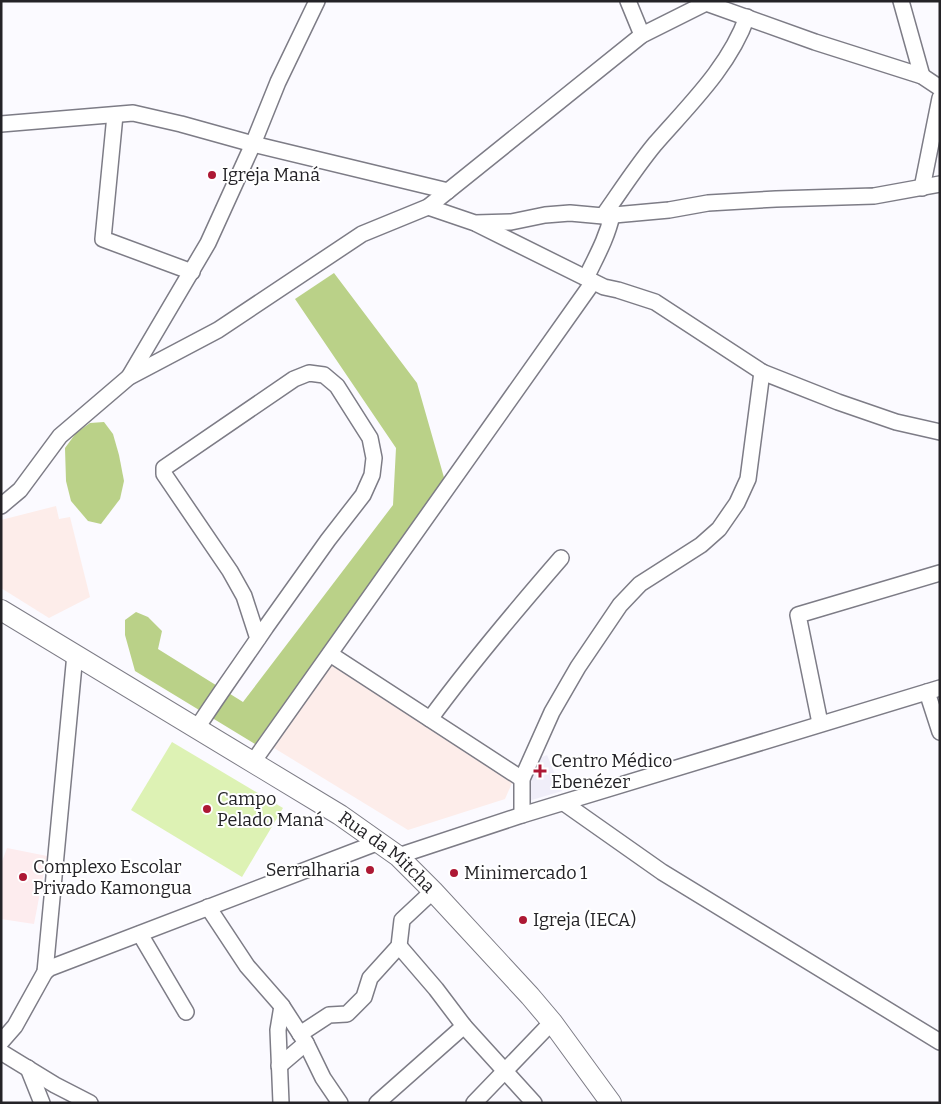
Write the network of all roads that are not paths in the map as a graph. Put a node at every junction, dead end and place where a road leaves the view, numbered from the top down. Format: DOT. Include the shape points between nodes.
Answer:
graph roads {
  1 [pos="316,1"];
  2 [pos="628,1"];
  3 [pos="901,1"];
  4 [pos="708,2"];
  5 [pos="746,17"];
  6 [pos="642,36"];
  7 [pos="922,76"];
  8 [pos="940,88"];
  9 [pos="940,98"];
  10 [pos="115,115"];
  11 [pos="1,124"];
  12 [pos="253,144"];
  13 [pos="940,184"];
  14 [pos="922,188"];
  15 [pos="448,191"];
  16 [pos="428,207"];
  17 [pos="607,216"];
  18 [pos="475,223"];
  19 [pos="192,272"];
  20 [pos="590,280"];
  21 [pos="762,372"];
  22 [pos="129,377"];
  23 [pos="940,432"];
  24 [pos="1,506"];
  25 [pos="561,558"];
  26 [pos="940,573"];
  27 [pos="1,610"];
  28 [pos="258,639"];
  29 [pos="75,654"];
  30 [pos="330,654"];
  31 [pos="934,690"];
  32 [pos="430,719"];
  33 [pos="820,723"];
  34 [pos="196,728"];
  35 [pos="940,732"];
  36 [pos="253,762"];
  37 [pos="522,779"];
  38 [pos="564,803"];
  39 [pos="522,815"];
  40 [pos="379,842"];
  41 [pos="398,856"];
  42 [pos="433,891"];
  43 [pos="208,907"];
  44 [pos="140,934"];
  45 [pos="399,946"];
  46 [pos="45,972"];
  47 [pos="282,1006"];
  48 [pos="186,1012"];
  49 [pos="552,1022"];
  50 [pos="464,1026"];
  51 [pos="303,1038"];
  52 [pos="1,1042"];
  53 [pos="940,1042"];
  54 [pos="1,1052"];
  55 [pos="279,1066"];
  56 [pos="28,1068"];
  57 [pos="505,1071"];
  58 [pos="42,1103"];
  59 [pos="90,1103"];
  60 [pos="281,1103"];
  61 [pos="340,1103"];
  62 [pos="377,1103"];
  63 [pos="474,1103"];
  64 [pos="534,1103"];
  65 [pos="611,1103"];
  1 -- 12 [label="street"];
  2 -- 6 [label="street"];
  3 -- 7 [label="street"];
  4 -- 5 [label="street"];
  4 -- 6 [label="street"];
  5 -- 7 [label="street"];
  5 -- 17 [label="street" via="727,59 654,146"];
  6 -- 15 [label="street"];
  7 -- 8 [label="street"];
  9 -- 14 [label="street"];
  10 -- 11 [label="street"];
  10 -- 12 [label="street" via="133,113"];
  10 -- 19 [label="street" via="103,239"];
  12 -- 15 [label="street"];
  12 -- 19 [label="street"];
  13 -- 14 [label="street"];
  14 -- 17 [label="street" via="874,196 718,203"];
  15 -- 16 [label="street"];
  16 -- 18 [label="street"];
  16 -- 22 [label="street" via="362,234 218,330"];
  17 -- 18 [label="street" via="570,213 511,222"];
  17 -- 20 [label="street" via="609,230"];
  18 -- 20 [label="street"];
  19 -- 22 [label="street"];
  20 -- 21 [label="street" via="655,302"];
  20 -- 30 [label="street"];
  21 -- 23 [label="street" via="896,422"];
  21 -- 37 [label="street" via="748,479 737,503 707,540 640,584 620,605 552,712"];
  22 -- 24 [label="street" via="60,436 20,490"];
  25 -- 32 [label="street" via="490,640"];
  26 -- 33 [label="street" via="798,615"];
  27 -- 29 [label="main road, Rua da Mitcha"];
  28 -- 28 [label="street" via="244,596 164,474 164,468 294,380 309,373 324,375 337,386 370,438 374,458 372,475 363,495"];
  28 -- 34 [label="street"];
  29 -- 34 [label="main road, Rua da Mitcha"];
  29 -- 46 [label="street"];
  30 -- 32 [label="street"];
  30 -- 36 [label="street"];
  31 -- 33 [label="street"];
  31 -- 35 [label="street"];
  32 -- 37 [label="street"];
  33 -- 38 [label="street"];
  34 -- 36 [label="main road, Rua da Mitcha"];
  36 -- 40 [label="main road, Rua da Mitcha"];
  37 -- 39 [label="street"];
  38 -- 39 [label="street"];
  38 -- 53 [label="street" via="662,872"];
  39 -- 41 [label="street"];
  40 -- 41 [label="main road, Rua da Mitcha"];
  40 -- 43 [label="street"];
  41 -- 42 [label="main road, Rua da Mitcha"];
  42 -- 45 [label="street" via="402,920"];
  42 -- 49 [label="main road, Rua da Mitcha"];
  43 -- 44 [label="street"];
  43 -- 47 [label="street" via="247,966"];
  44 -- 46 [label="street"];
  44 -- 48 [label="street"];
  45 -- 50 [label="street"];
  45 -- 51 [label="street" via="370,978 364,997 347,1014 329,1015"];
  46 -- 52 [label="street" via="15,1026"];
  47 -- 51 [label="street"];
  47 -- 55 [label="street" via="278,1030"];
  49 -- 57 [label="street"];
  49 -- 65 [label="main road, Rua da Mitcha"];
  50 -- 57 [label="street"];
  50 -- 62 [label="street"];
  51 -- 55 [label="street"];
  51 -- 61 [label="street"];
  54 -- 56 [label="street"];
  55 -- 60 [label="street"];
  56 -- 58 [label="street"];
  56 -- 59 [label="street"];
  57 -- 63 [label="street"];
  57 -- 64 [label="street"];
}
